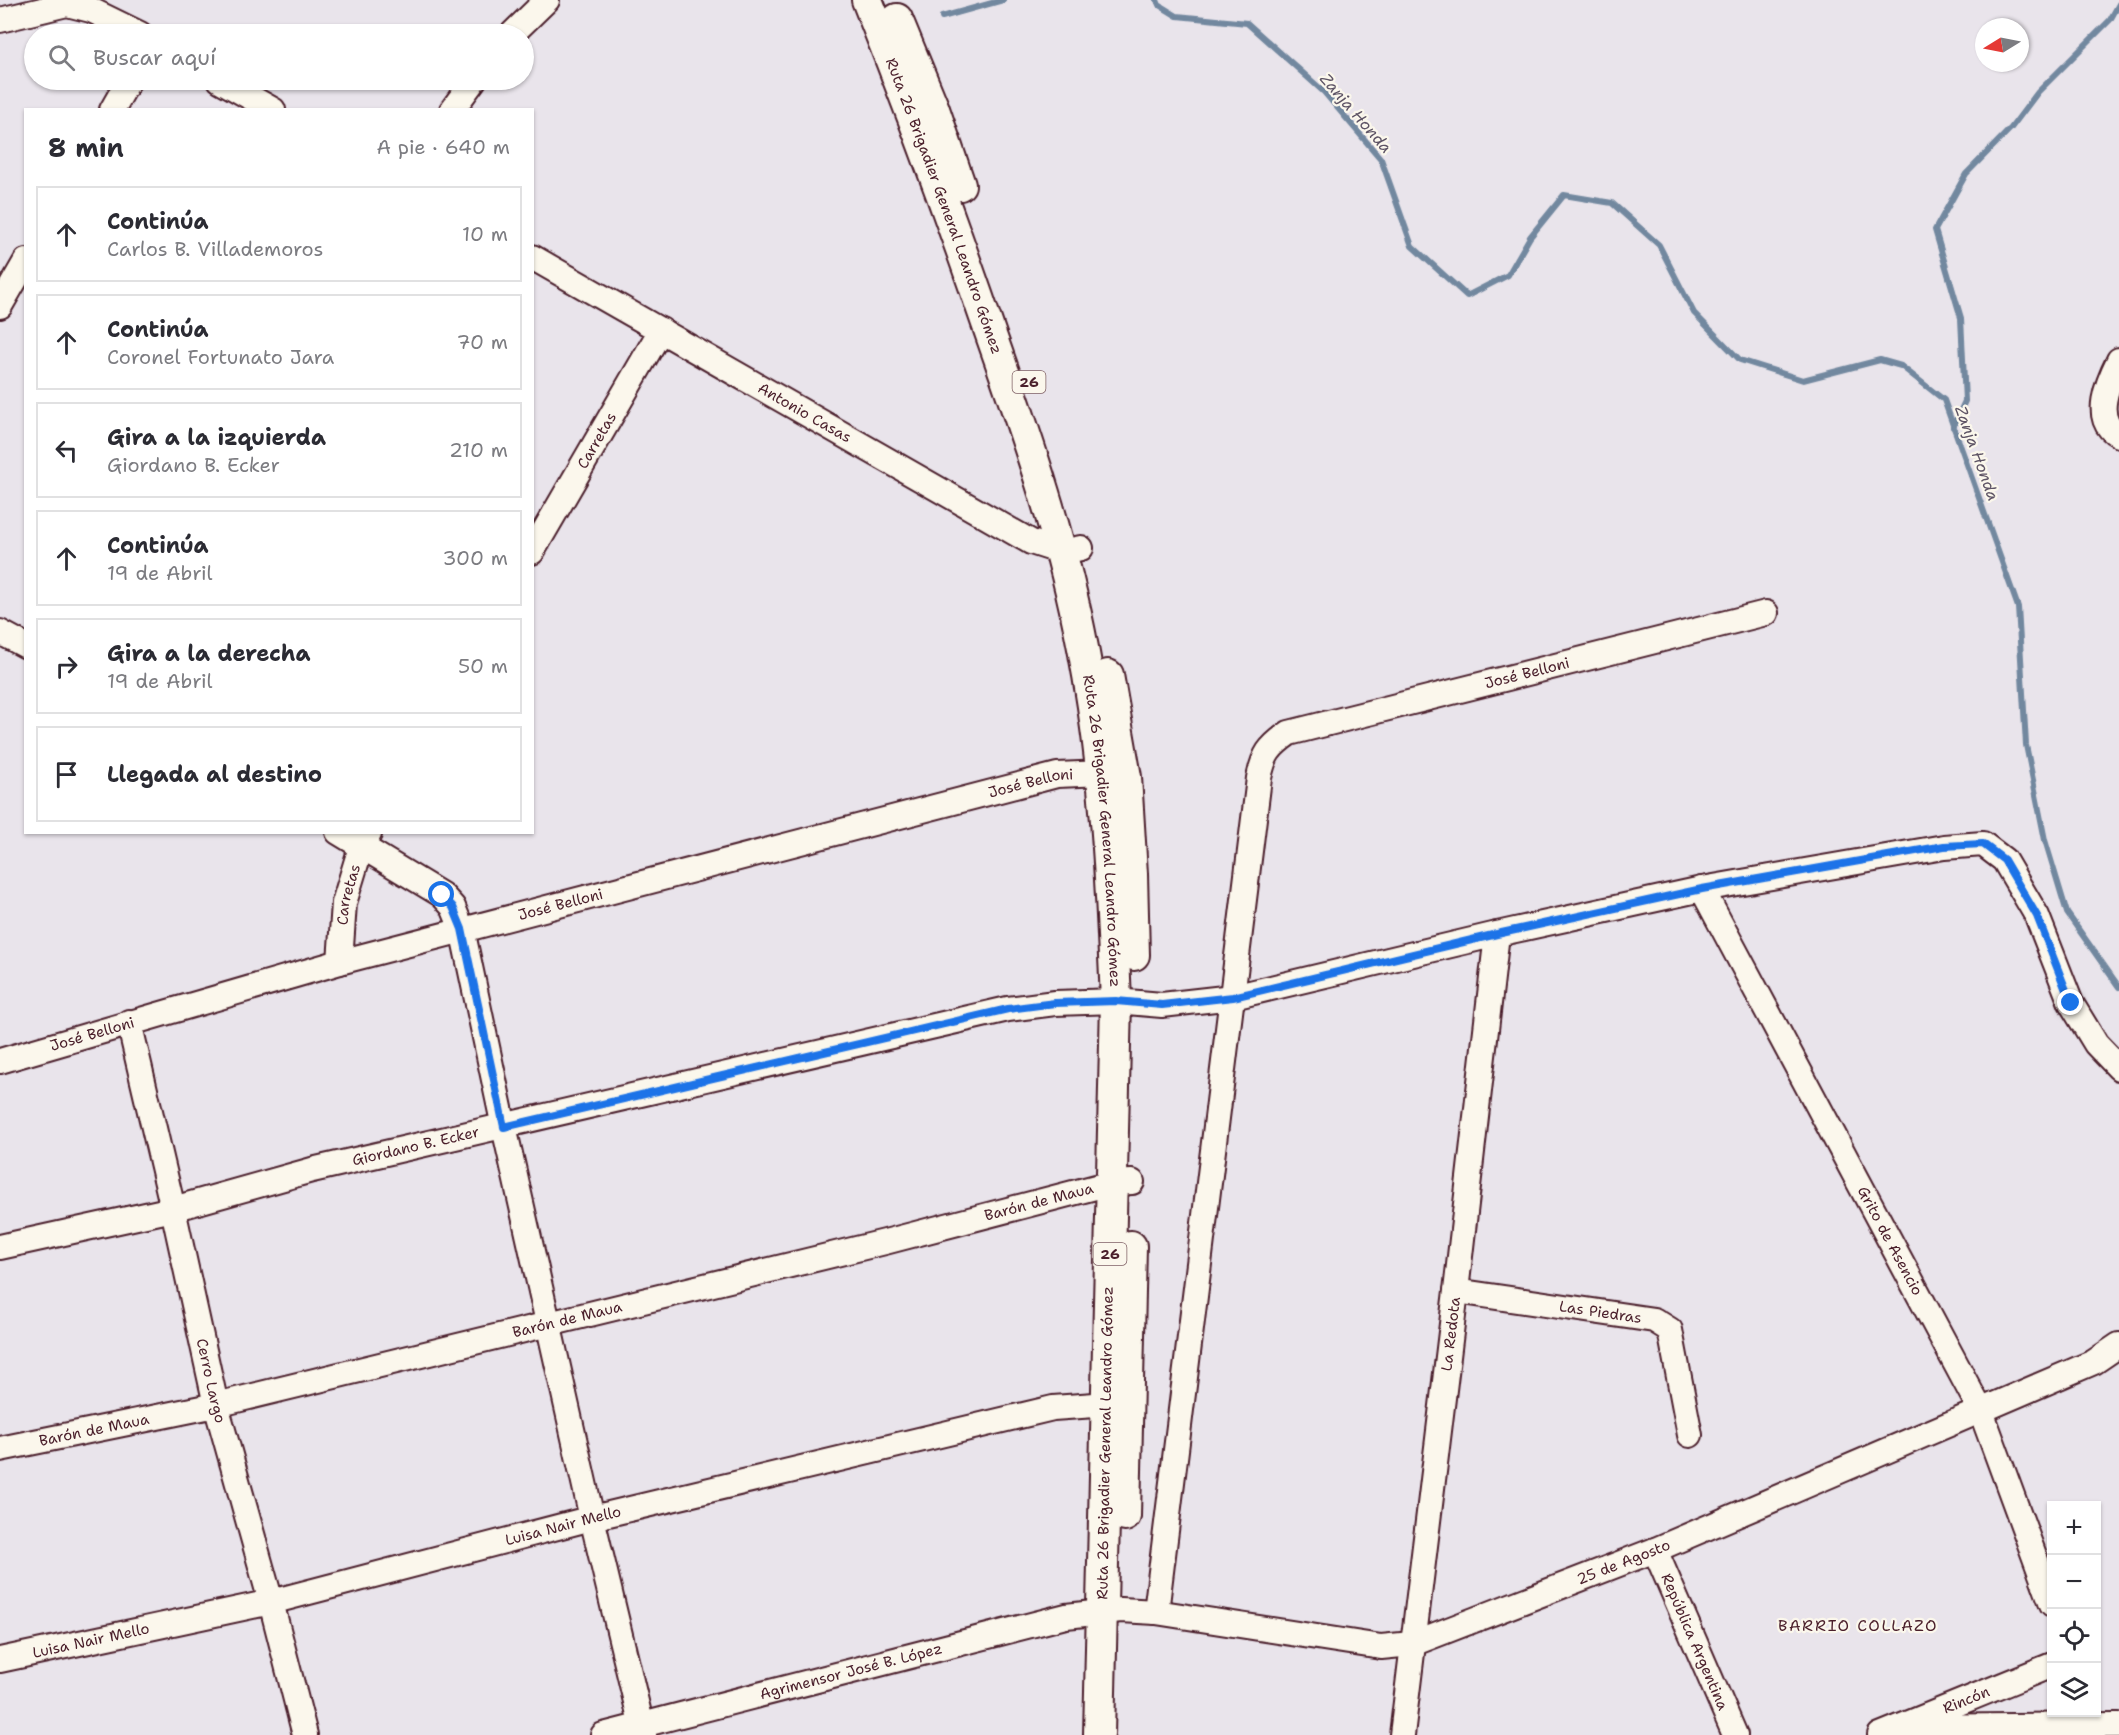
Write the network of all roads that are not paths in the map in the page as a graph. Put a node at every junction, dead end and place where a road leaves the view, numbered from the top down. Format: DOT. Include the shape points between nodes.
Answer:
graph roads {
  1 [pos="547,0"];
  2 [pos="867,0"];
  3 [pos="889,0"];
  4 [pos="0,20"];
  5 [pos="120,24"];
  6 [pos="522,24"];
  7 [pos="123,90"];
  8 [pos="238,90"];
  9 [pos="467,90"];
  10 [pos="113,108"];
  11 [pos="269,108"];
  12 [pos="453,108"];
  13 [pos="534,258"];
  14 [pos="24,264"];
  15 [pos="0,306"];
  16 [pos="662,330"];
  17 [pos="2119,360"];
  18 [pos="2119,435"];
  19 [pos="534,549"];
  20 [pos="1072,550"];
  21 [pos="1766,613"];
  22 [pos="0,632"];
  23 [pos="24,645"];
  24 [pos="1114,775"];
  25 [pos="345,834"];
  26 [pos="365,840"];
  27 [pos="1702,889"];
  28 [pos="462,929"];
  29 [pos="1497,934"];
  30 [pos="340,962"];
  31 [pos="1233,997"];
  32 [pos="1125,1002"];
  33 [pos="129,1022"];
  34 [pos="0,1061"];
  35 [pos="2119,1068"];
  36 [pos="504,1127"];
  37 [pos="1121,1183"];
  38 [pos="173,1209"];
  39 [pos="0,1246"];
  40 [pos="1456,1291"];
  41 [pos="548,1324"];
  42 [pos="2119,1345"];
  43 [pos="1118,1403"];
  44 [pos="216,1405"];
  45 [pos="1981,1411"];
  46 [pos="1690,1435"];
  47 [pos="0,1449"];
  48 [pos="592,1518"];
  49 [pos="1655,1550"];
  50 [pos="2047,1590"];
  51 [pos="271,1602"];
  52 [pos="1111,1610"];
  53 [pos="1156,1612"];
  54 [pos="1412,1644"];
  55 [pos="0,1660"];
  56 [pos="2047,1667"];
  57 [pos="2102,1721"];
  58 [pos="643,1731"];
  59 [pos="1890,1731"];
  60 [pos="305,1735"];
  61 [pos="603,1735"];
  62 [pos="1099,1735"];
  63 [pos="1119,1735"];
  64 [pos="1402,1735"];
  65 [pos="1735,1735"];
  1 -- 6 [label="street"];
  2 -- 20 [label="main road, Ruta 26 Brigadier General Leandro Gómez / 26" via="914,117 1029,444"];
  3 -- 20 [label="main road, Ruta 26 Brigadier General Leandro Gómez / 26" via="938,120 1048,436"];
  4 -- 5 [label="street" via="67,4"];
  7 -- 10 [label="street"];
  8 -- 11 [label="street"];
  9 -- 12 [label="street"];
  13 -- 16 [label="street, Antonio Casas"];
  14 -- 15 [label="street"];
  16 -- 19 [label="street, Carretas"];
  16 -- 20 [label="street, Antonio Casas" via="1031,542"];
  17 -- 18 [label="street" via="2107,384 2104,413 2109,428"];
  20 -- 24 [label="main road, Ruta 26 Brigadier General Leandro Gómez / 26" via="1084,650"];
  21 -- 31 [label="street, José Belloni" via="1289,733 1276,742 1263,758 1261,768"];
  22 -- 23 [label="street"];
  24 -- 28 [label="street, José Belloni" via="1057,776"];
  24 -- 32 [label="main road, Ruta 26 Brigadier General Leandro Gómez / 26" via="1111,880"];
  25 -- 26 [label="street"];
  26 -- 28 [label="street" via="442,895 453,907"];
  26 -- 30 [label="street, Carretas" via="344,903"];
  27 -- 29 [label="street, Giordano B. Ecker"];
  27 -- 35 [label="street, Giordano B. Ecker" via="1944,846 1983,844 2004,860 2037,916 2071,1003 2096,1044"];
  27 -- 45 [label="street, Grito de Asencio"];
  28 -- 30 [label="street, José Belloni"];
  28 -- 36 [label="street"];
  29 -- 31 [label="street, Giordano B. Ecker"];
  29 -- 40 [label="street, La Redota"];
  30 -- 33 [label="street, José Belloni"];
  31 -- 32 [label="street, Giordano B. Ecker" via="1162,1005"];
  31 -- 53 [label="street"];
  32 -- 36 [label="street, Giordano B. Ecker" via="1055,1003 1008,1009"];
  32 -- 37 [label="main road, Ruta 26 Brigadier General Leandro Gómez / 26"];
  33 -- 34 [label="street, José Belloni"];
  33 -- 38 [label="street, Cerro Largo"];
  36 -- 38 [label="street, Giordano B. Ecker" via="312,1170"];
  36 -- 41 [label="street"];
  37 -- 41 [label="street, Barón de Maua"];
  37 -- 43 [label="main road, Ruta 26 Brigadier General Leandro Gómez / 26"];
  38 -- 39 [label="street, Giordano B. Ecker"];
  38 -- 44 [label="street, Cerro Largo"];
  40 -- 46 [label="street, Las Piedras" via="1654,1320 1670,1330"];
  40 -- 54 [label="street, La Redota"];
  41 -- 44 [label="street, Barón de Maua"];
  41 -- 48 [label="street"];
  42 -- 45 [label="street, 25 de Agosto" via="2094,1362"];
  43 -- 48 [label="street, Luisa Nair Mello" via="1053,1408"];
  43 -- 52 [label="main road, Ruta 26 Brigadier General Leandro Gómez / 26"];
  44 -- 47 [label="street, Barón de Maua"];
  44 -- 51 [label="street, Cerro Largo"];
  45 -- 49 [label="street, 25 de Agosto"];
  45 -- 50 [label="street, Grito de Asencio"];
  48 -- 51 [label="street, Luisa Nair Mello"];
  48 -- 58 [label="street"];
  49 -- 54 [label="street, 25 de Agosto"];
  49 -- 65 [label="street, República Argentina"];
  51 -- 55 [label="street, Luisa Nair Mello"];
  51 -- 60 [label="street, Cerro Largo"];
  52 -- 53 [label="street, 25 de Agosto"];
  52 -- 58 [label="street, Agrimensor José B. López" via="1066,1616"];
  52 -- 62 [label="main road, Ruta 26 Brigadier General Leandro Gómez / 26"];
  52 -- 63 [label="main road, Ruta 26 Brigadier General Leandro Gómez / 26"];
  53 -- 54 [label="street, 25 de Agosto" via="1381,1647"];
  54 -- 64 [label="street, La Redota"];
  56 -- 59 [label="street, Rincón"];
  57 -- 59 [label="street"];
  58 -- 61 [label="street, Agrimensor José B. López"];
}
